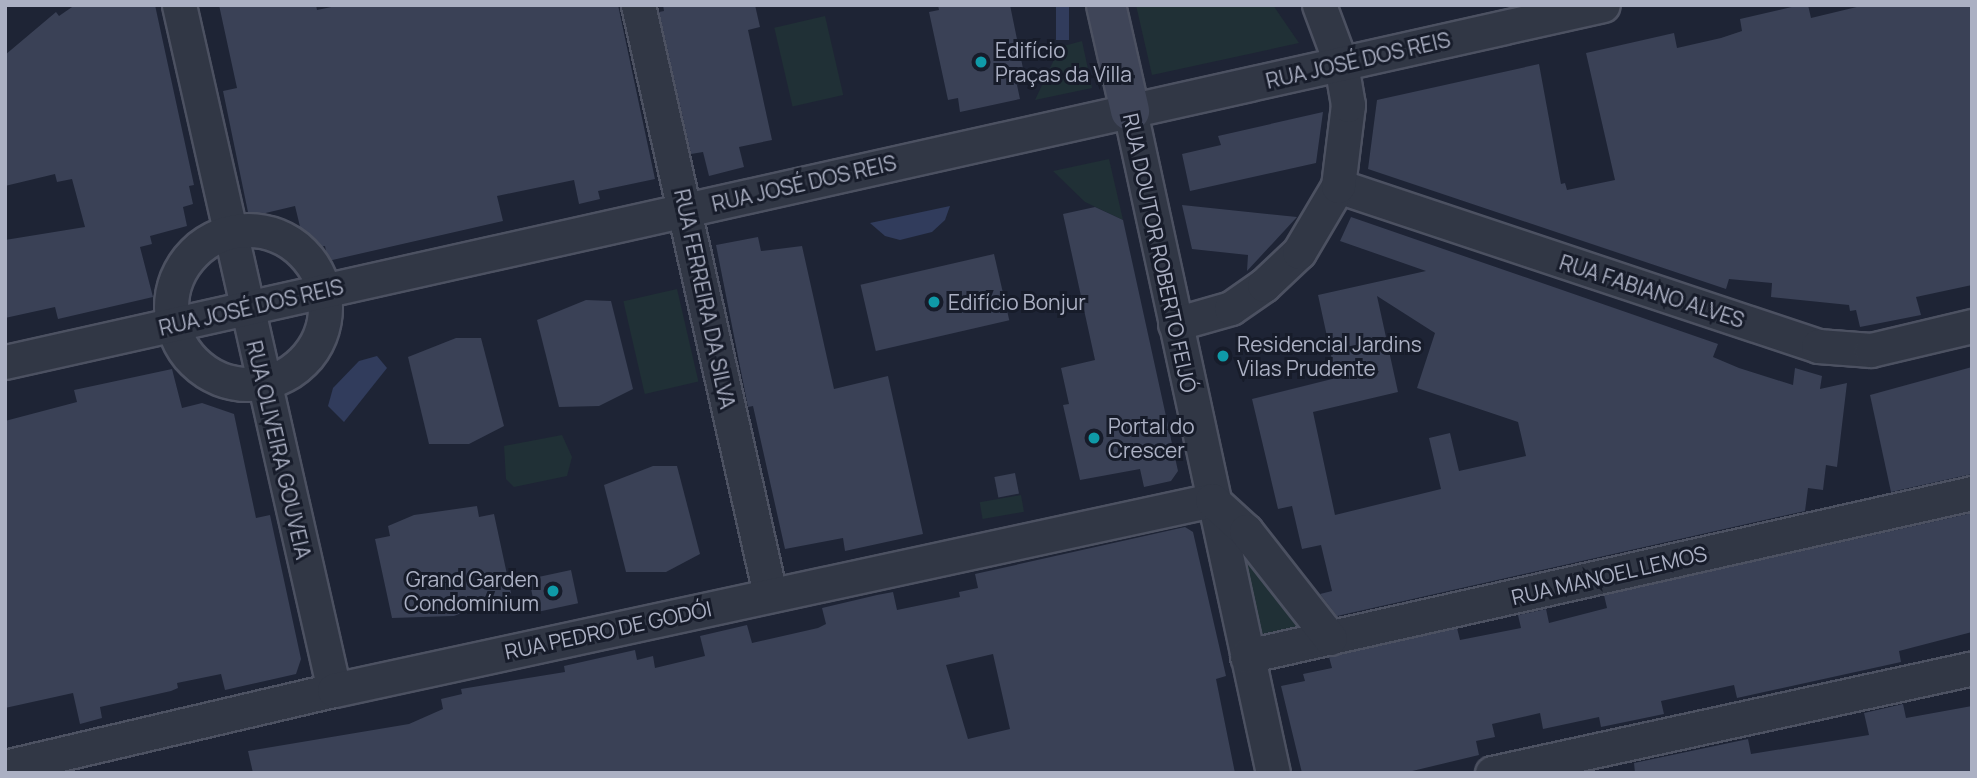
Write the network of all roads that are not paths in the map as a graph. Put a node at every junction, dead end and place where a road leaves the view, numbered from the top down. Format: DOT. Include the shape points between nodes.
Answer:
graph roads {
  1 [pos="179,5"];
  2 [pos="638,5"];
  3 [pos="1106,5"];
  4 [pos="1319,5"];
  5 [pos="1603,5"];
  6 [pos="1341,64"];
  7 [pos="1130,111"];
  8 [pos="1338,186"];
  9 [pos="685,210"];
  10 [pos="230,233"];
  11 [pos="323,291"];
  12 [pos="247,308"];
  13 [pos="173,324"];
  14 [pos="1175,324"];
  15 [pos="1972,326"];
  16 [pos="5,362"];
  17 [pos="264,382"];
  18 [pos="1972,493"];
  19 [pos="1212,500"];
  20 [pos="770,594"];
  21 [pos="1330,638"];
  22 [pos="1247,656"];
  23 [pos="1972,668"];
  24 [pos="334,690"];
  25 [pos="5,767"];
  26 [pos="1273,773"];
  27 [pos="1492,773"];
  1 -- 10 [label="street, RUA OLIVEIRA GOUVEIA"];
  2 -- 9 [label="street, RUA FERREIRA DA SILVA"];
  3 -- 7 [label="street, RUA DOUTOR ROBERTO FEIJÓ"];
  4 -- 6 [label="street"];
  5 -- 6 [label="street, RUA JOSÉ DOS REIS"];
  6 -- 7 [label="street, RUA JOSÉ DOS REIS"];
  6 -- 8 [label="street" via="1348,105"];
  7 -- 9 [label="street, RUA JOSÉ DOS REIS"];
  7 -- 14 [label="street, RUA DOUTOR ROBERTO FEIJÓ"];
  8 -- 14 [label="street" via="1299,252 1264,285 1231,308"];
  8 -- 15 [label="street, RUA FABIANO ALVES" via="1818,346 1871,350"];
  9 -- 11 [label="street, RUA JOSÉ DOS REIS"];
  9 -- 20 [label="street, RUA FERREIRA DA SILVA"];
  10 -- 11 [label="street" via="252,231 292,245 308,260"];
  10 -- 12 [label="street, RUA OLIVEIRA GOUVEIA"];
  10 -- 13 [label="street" via="211,240 181,268 172,296"];
  11 -- 12 [label="street, RUA JOSÉ DOS REIS"];
  11 -- 17 [label="street" via="323,323 316,344 293,368"];
  12 -- 13 [label="street, RUA JOSÉ DOS REIS"];
  12 -- 17 [label="street, RUA OLIVEIRA GOUVEIA"];
  13 -- 16 [label="street, RUA JOSÉ DOS REIS"];
  13 -- 17 [label="street" via="186,354 202,369 242,384"];
  14 -- 19 [label="street, RUA DOUTOR ROBERTO FEIJÓ"];
  17 -- 24 [label="street, RUA OLIVEIRA GOUVEIA"];
  18 -- 21 [label="street, RUA MANOEL LEMOS"];
  19 -- 20 [label="street, RUA PEDRO DE GODÓI"];
  19 -- 21 [label="street" via="1246,531"];
  19 -- 22 [label="street, RUA DOUTOR ROBERTO FEIJÓ"];
  20 -- 24 [label="street, RUA PEDRO DE GODÓI"];
  21 -- 22 [label="street, RUA MANOEL LEMOS"];
  22 -- 26 [label="street, RUA DOUTOR ROBERTO FEIJÓ"];
  23 -- 27 [label="street"];
  24 -- 25 [label="street, RUA PEDRO DE GODÓI"];
}
